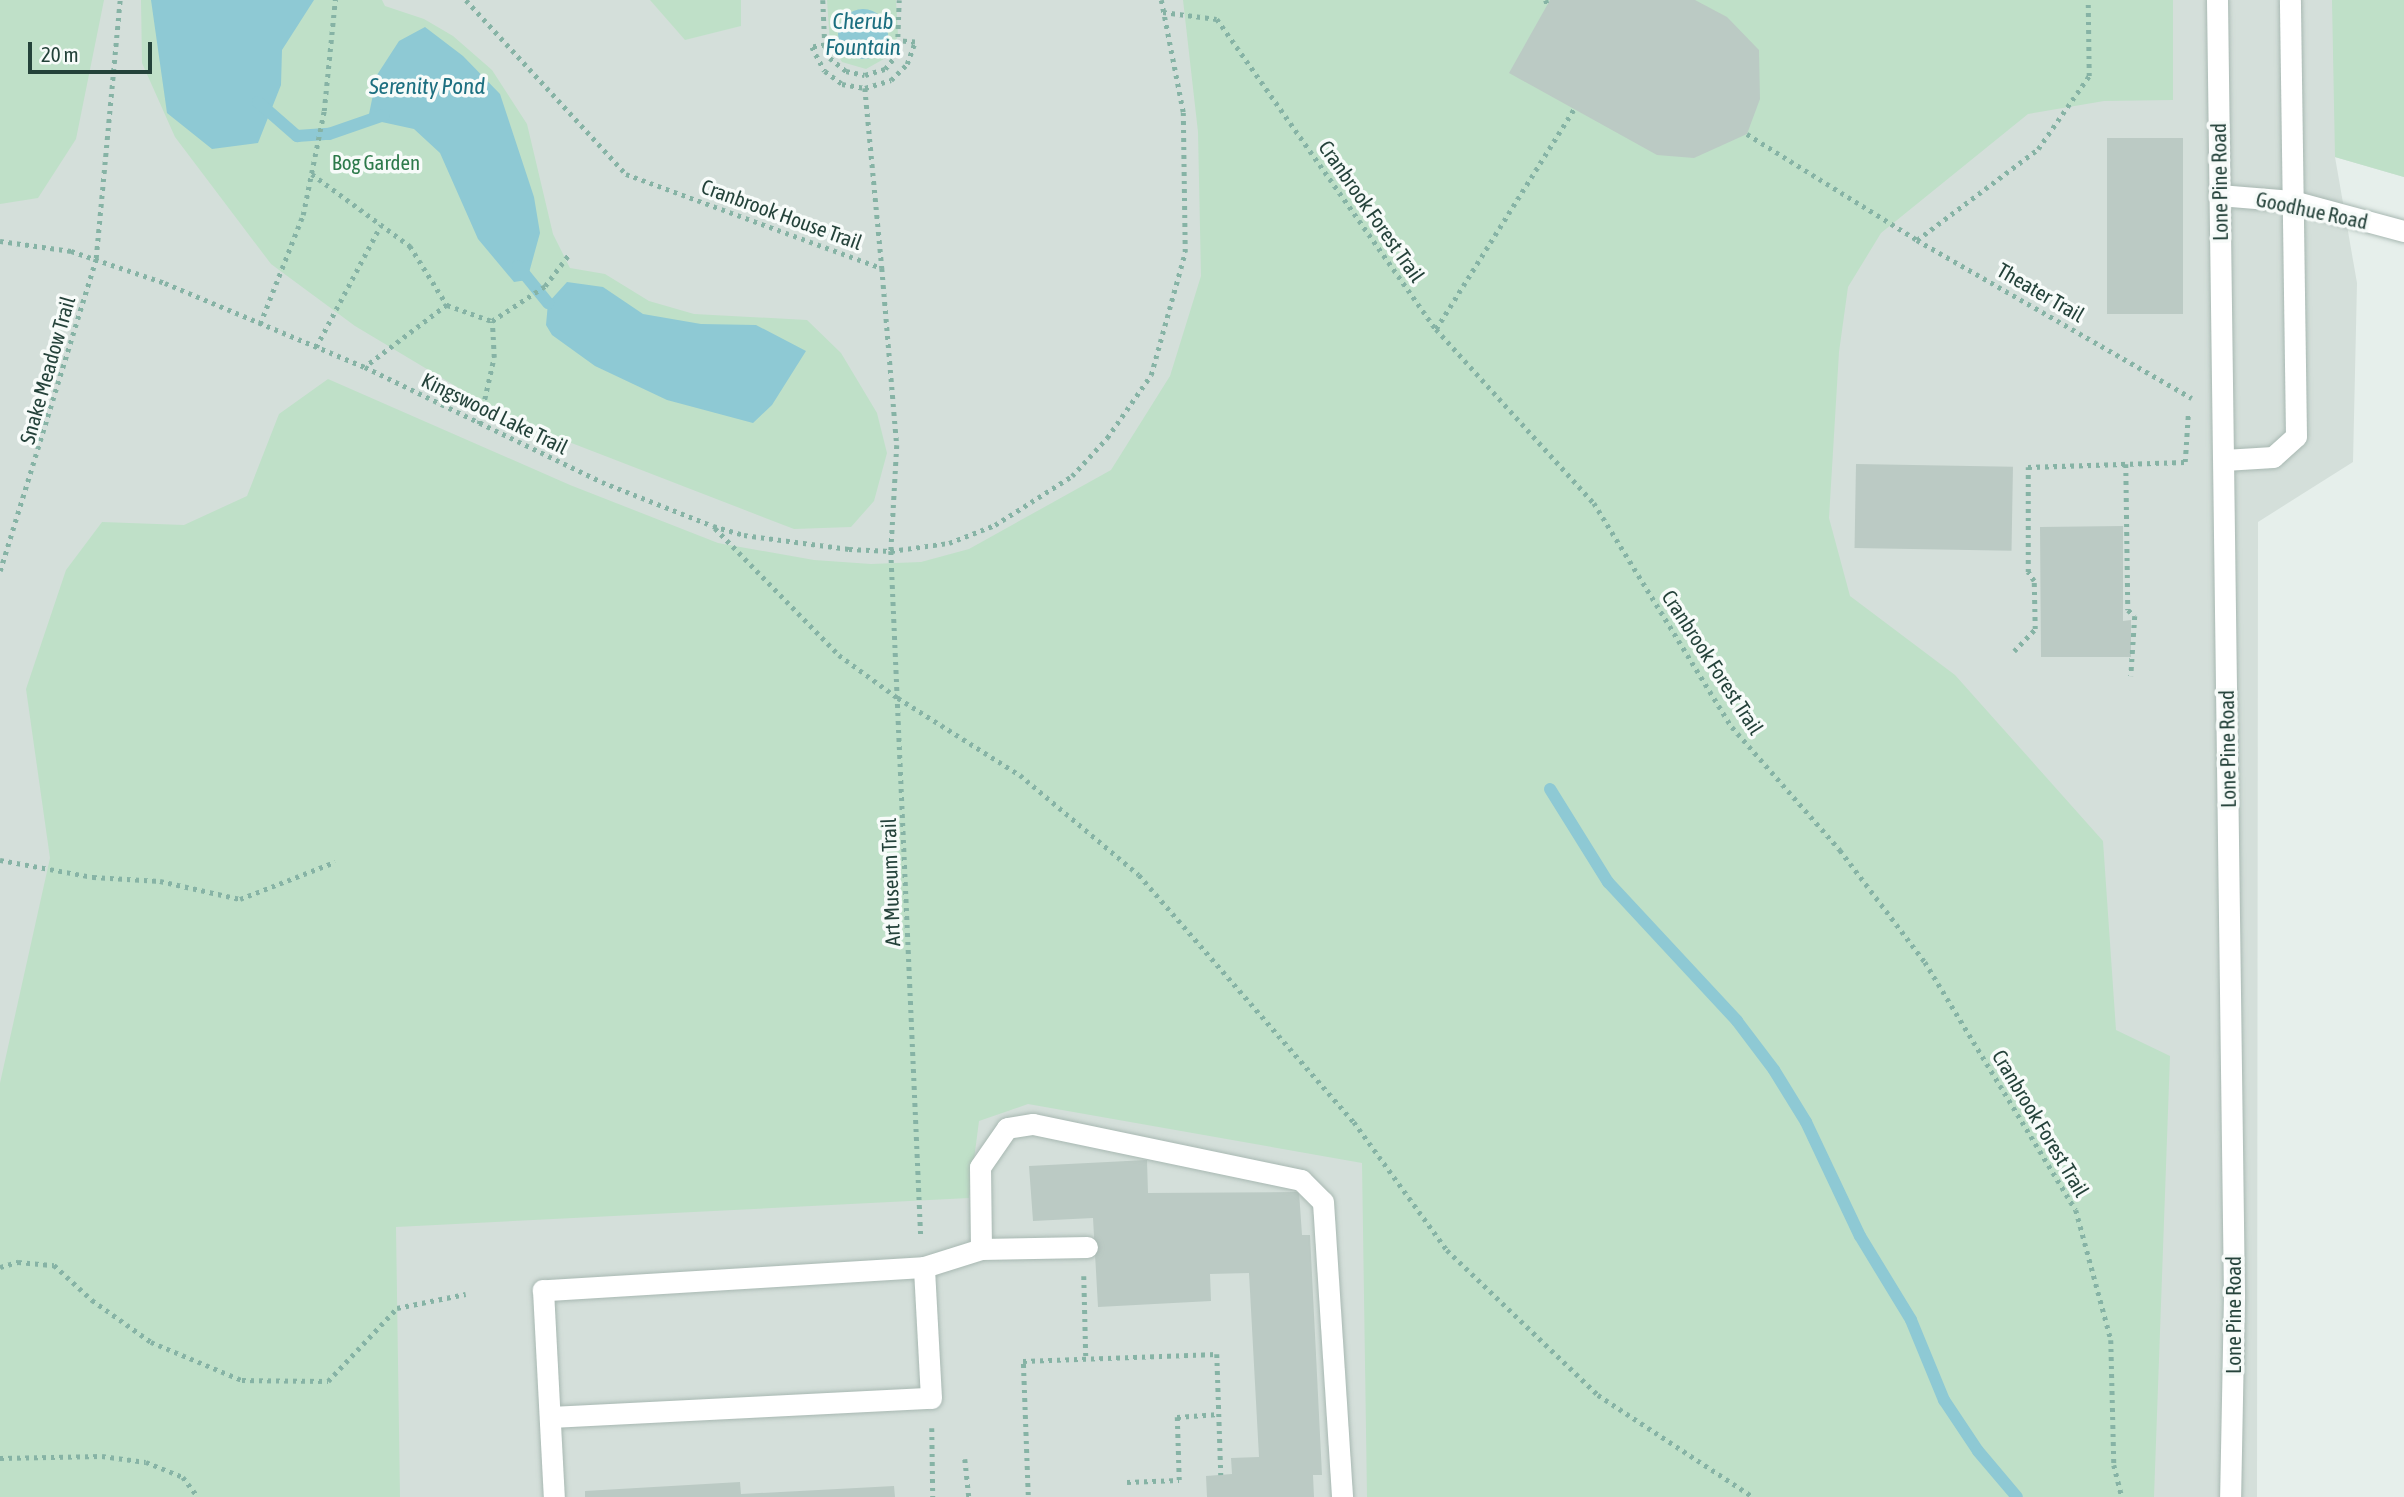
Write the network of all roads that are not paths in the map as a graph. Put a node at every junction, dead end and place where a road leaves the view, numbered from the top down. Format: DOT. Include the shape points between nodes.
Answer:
graph roads {
  1 [pos="2217,0"];
  2 [pos="2290,0"];
  3 [pos="2220,195"];
  4 [pos="2292,201"];
  5 [pos="2404,231"];
  6 [pos="2224,460"];
  7 [pos="1085,1247"];
  8 [pos="981,1249"];
  9 [pos="924,1267"];
  10 [pos="551,1418"];
  11 [pos="554,1497"];
  12 [pos="1342,1497"];
  13 [pos="2230,1497"];
  1 -- 3 [label="street, Lone Pine Road"];
  2 -- 4 [label="street"];
  3 -- 4 [label="street, Goodhue Road"];
  3 -- 6 [label="street, Lone Pine Road"];
  4 -- 5 [label="street, Goodhue Road"];
  4 -- 6 [label="street" via="2295,436 2273,457"];
  6 -- 13 [label="street, Lone Pine Road" via="2234,1295"];
  7 -- 8 [label="street"];
  8 -- 9 [label="street"];
  8 -- 12 [label="street" via="980,1167 1007,1128 1033,1124 1301,1180 1323,1202"];
  9 -- 10 [label="street" via="543,1290"];
  9 -- 10 [label="street" via="931,1398"];
  10 -- 11 [label="street"];
}
